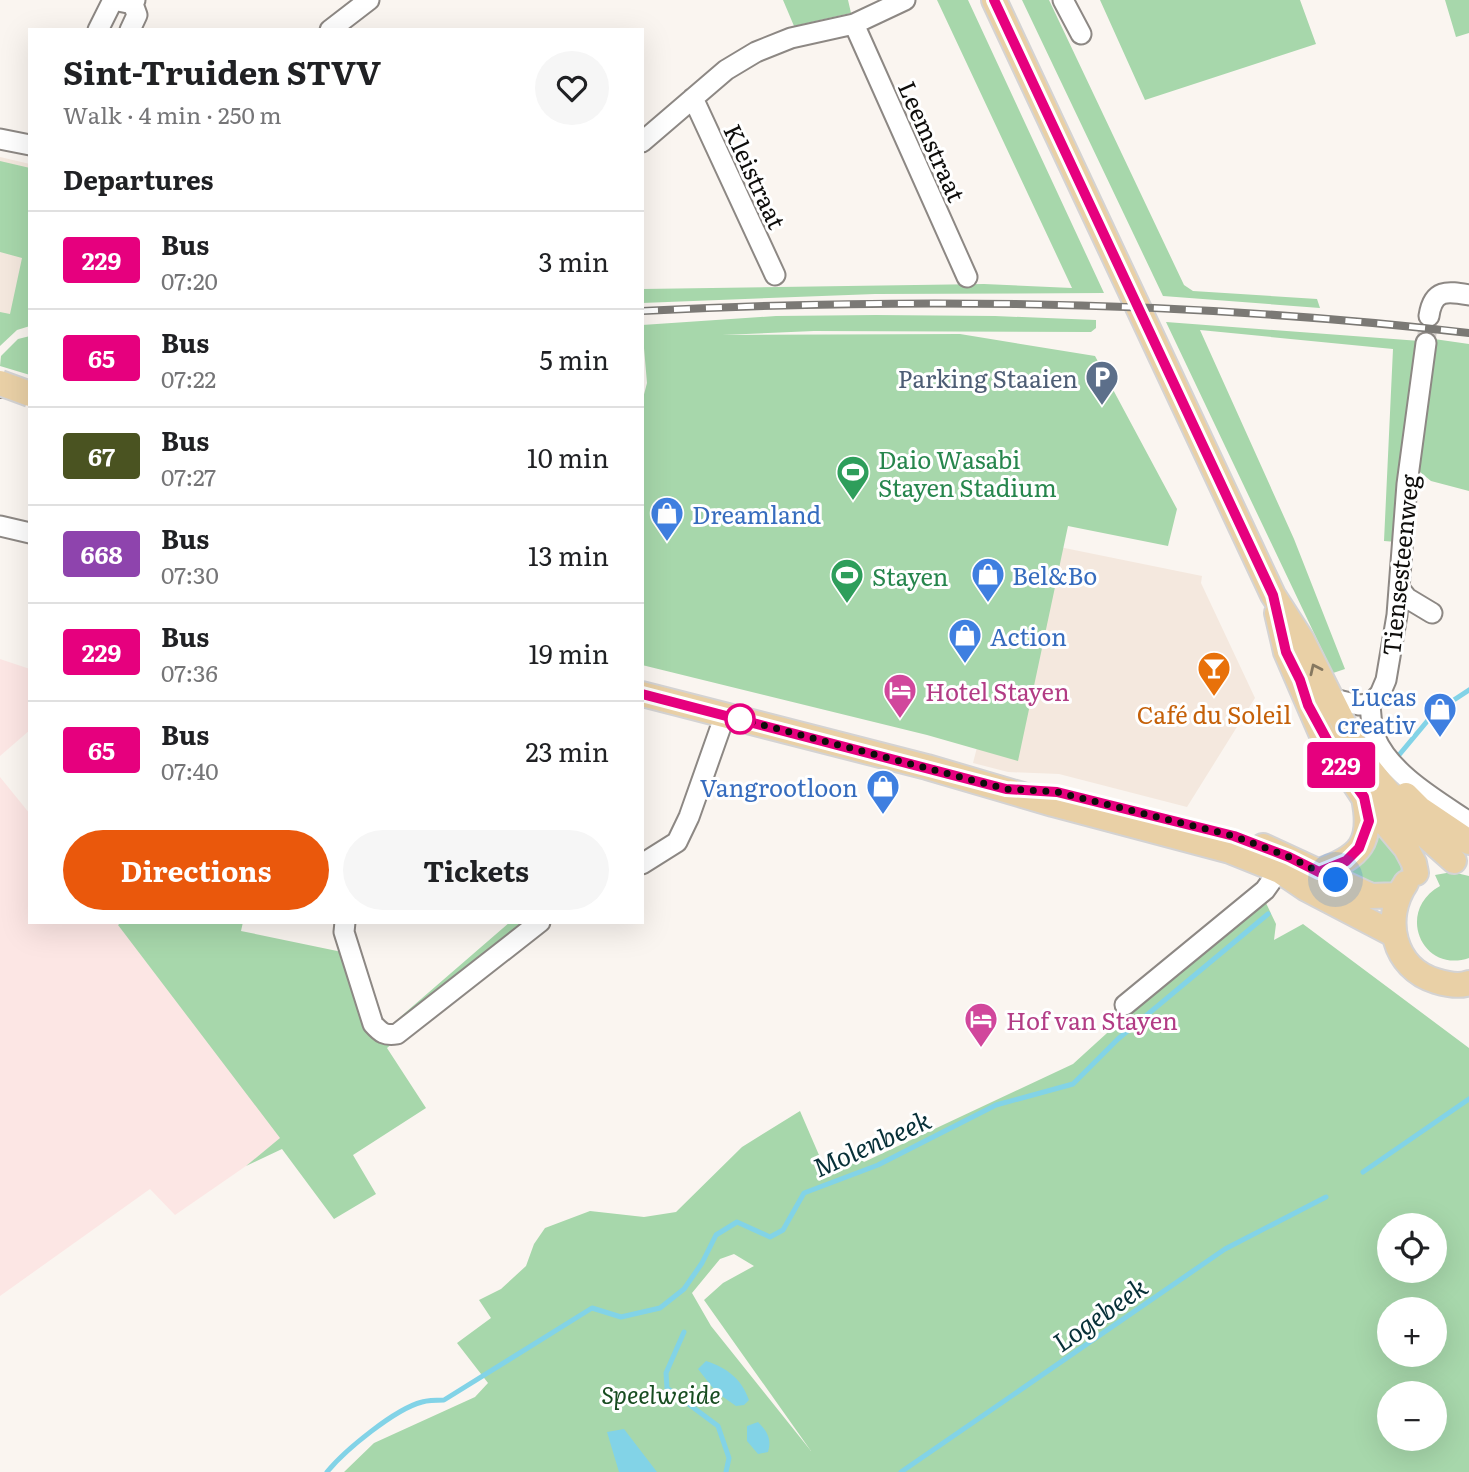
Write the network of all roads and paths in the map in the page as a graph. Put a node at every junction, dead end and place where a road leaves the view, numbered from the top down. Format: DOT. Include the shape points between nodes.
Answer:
graph roads {
  1 [pos="369,0"];
  2 [pos="905,0"];
  3 [pos="994,0"];
  4 [pos="1063,0"];
  5 [pos="134,2"];
  6 [pos="854,24"];
  7 [pos="99,28"];
  8 [pos="131,28"];
  9 [pos="333,28"];
  10 [pos="1081,34"];
  11 [pos="693,98"];
  12 [pos="0,139"];
  13 [pos="644,140"];
  14 [pos="28,145"];
  15 [pos="775,275"];
  16 [pos="967,277"];
  17 [pos="1469,295"];
  18 [pos="1431,309"];
  19 [pos="1426,343"];
  20 [pos="0,383"];
  21 [pos="28,393"];
  22 [pos="0,526"];
  23 [pos="28,533"];
  24 [pos="1399,588"];
  25 [pos="1273,595"];
  26 [pos="1432,613"];
  27 [pos="644,695"];
  28 [pos="1329,698"];
  29 [pos="1370,704"];
  30 [pos="725,715"];
  31 [pos="1364,797"];
  32 [pos="1469,822"];
  33 [pos="1464,856"];
  34 [pos="644,863"];
  35 [pos="1284,864"];
  36 [pos="1319,872"];
  37 [pos="1416,873"];
  38 [pos="1398,895"];
  39 [pos="345,924"];
  40 [pos="537,924"];
  41 [pos="1393,934"];
  42 [pos="1467,985"];
  43 [pos="1125,1005"];
  1 -- 9 [label="street"];
  2 -- 6 [label="street"];
  3 -- 25 [label="main road"];
  4 -- 10 [label="street"];
  5 -- 7 [label="street" via="113,0"];
  5 -- 8 [label="street" via="137,15"];
  6 -- 11 [label="street" via="791,38 756,52 726,69"];
  6 -- 16 [label="street, Leemstraat"];
  11 -- 13 [label="street"];
  11 -- 15 [label="street, Kleistraat"];
  12 -- 14 [label="street"];
  17 -- 18 [label="street" via="1440,294"];
  19 -- 24 [label="street, Tiensesteenweg"];
  20 -- 21 [label="main road, bridge"];
  22 -- 23 [label="street"];
  24 -- 26 [label="street"];
  24 -- 29 [label="street, Tiensesteenweg" via="1386,680"];
  28 -- 25 [label="main road, one-way" via="1302,640"];
  25 -- 31 [label="main road" via="1286,652 1308,705"];
  27 -- 30 [label="main road"];
  28 -- 29 [label="street"];
  28 -- 33 [label="main road" via="1362,760 1386,792 1419,830"];
  29 -- 32 [label="street" via="1375,736 1387,755 1409,780"];
  30 -- 34 [label="street" via="677,842"];
  30 -- 35 [label="main road" via="1006,789 1057,792 1234,836"];
  31 -- 36 [label="main road" via="1369,821 1359,848 1346,861"];
  31 -- 37 [label="main road" via="1406,848"];
  33 -- 37 [label="main road" via="1428,865"];
  35 -- 36 [label="main road"];
  35 -- 41 [label="main road" via="1305,888"];
  35 -- 43 [label="street" via="1265,890"];
  36 -- 38 [label="main road" via="1371,896"];
  37 -- 38 [label="main road"];
  38 -- 41 [label="main road"];
  39 -- 40 [label="street" via="373,1024 388,1035 397,1034"];
  41 -- 42 [label="main road" via="1407,964 1423,976"];
}
